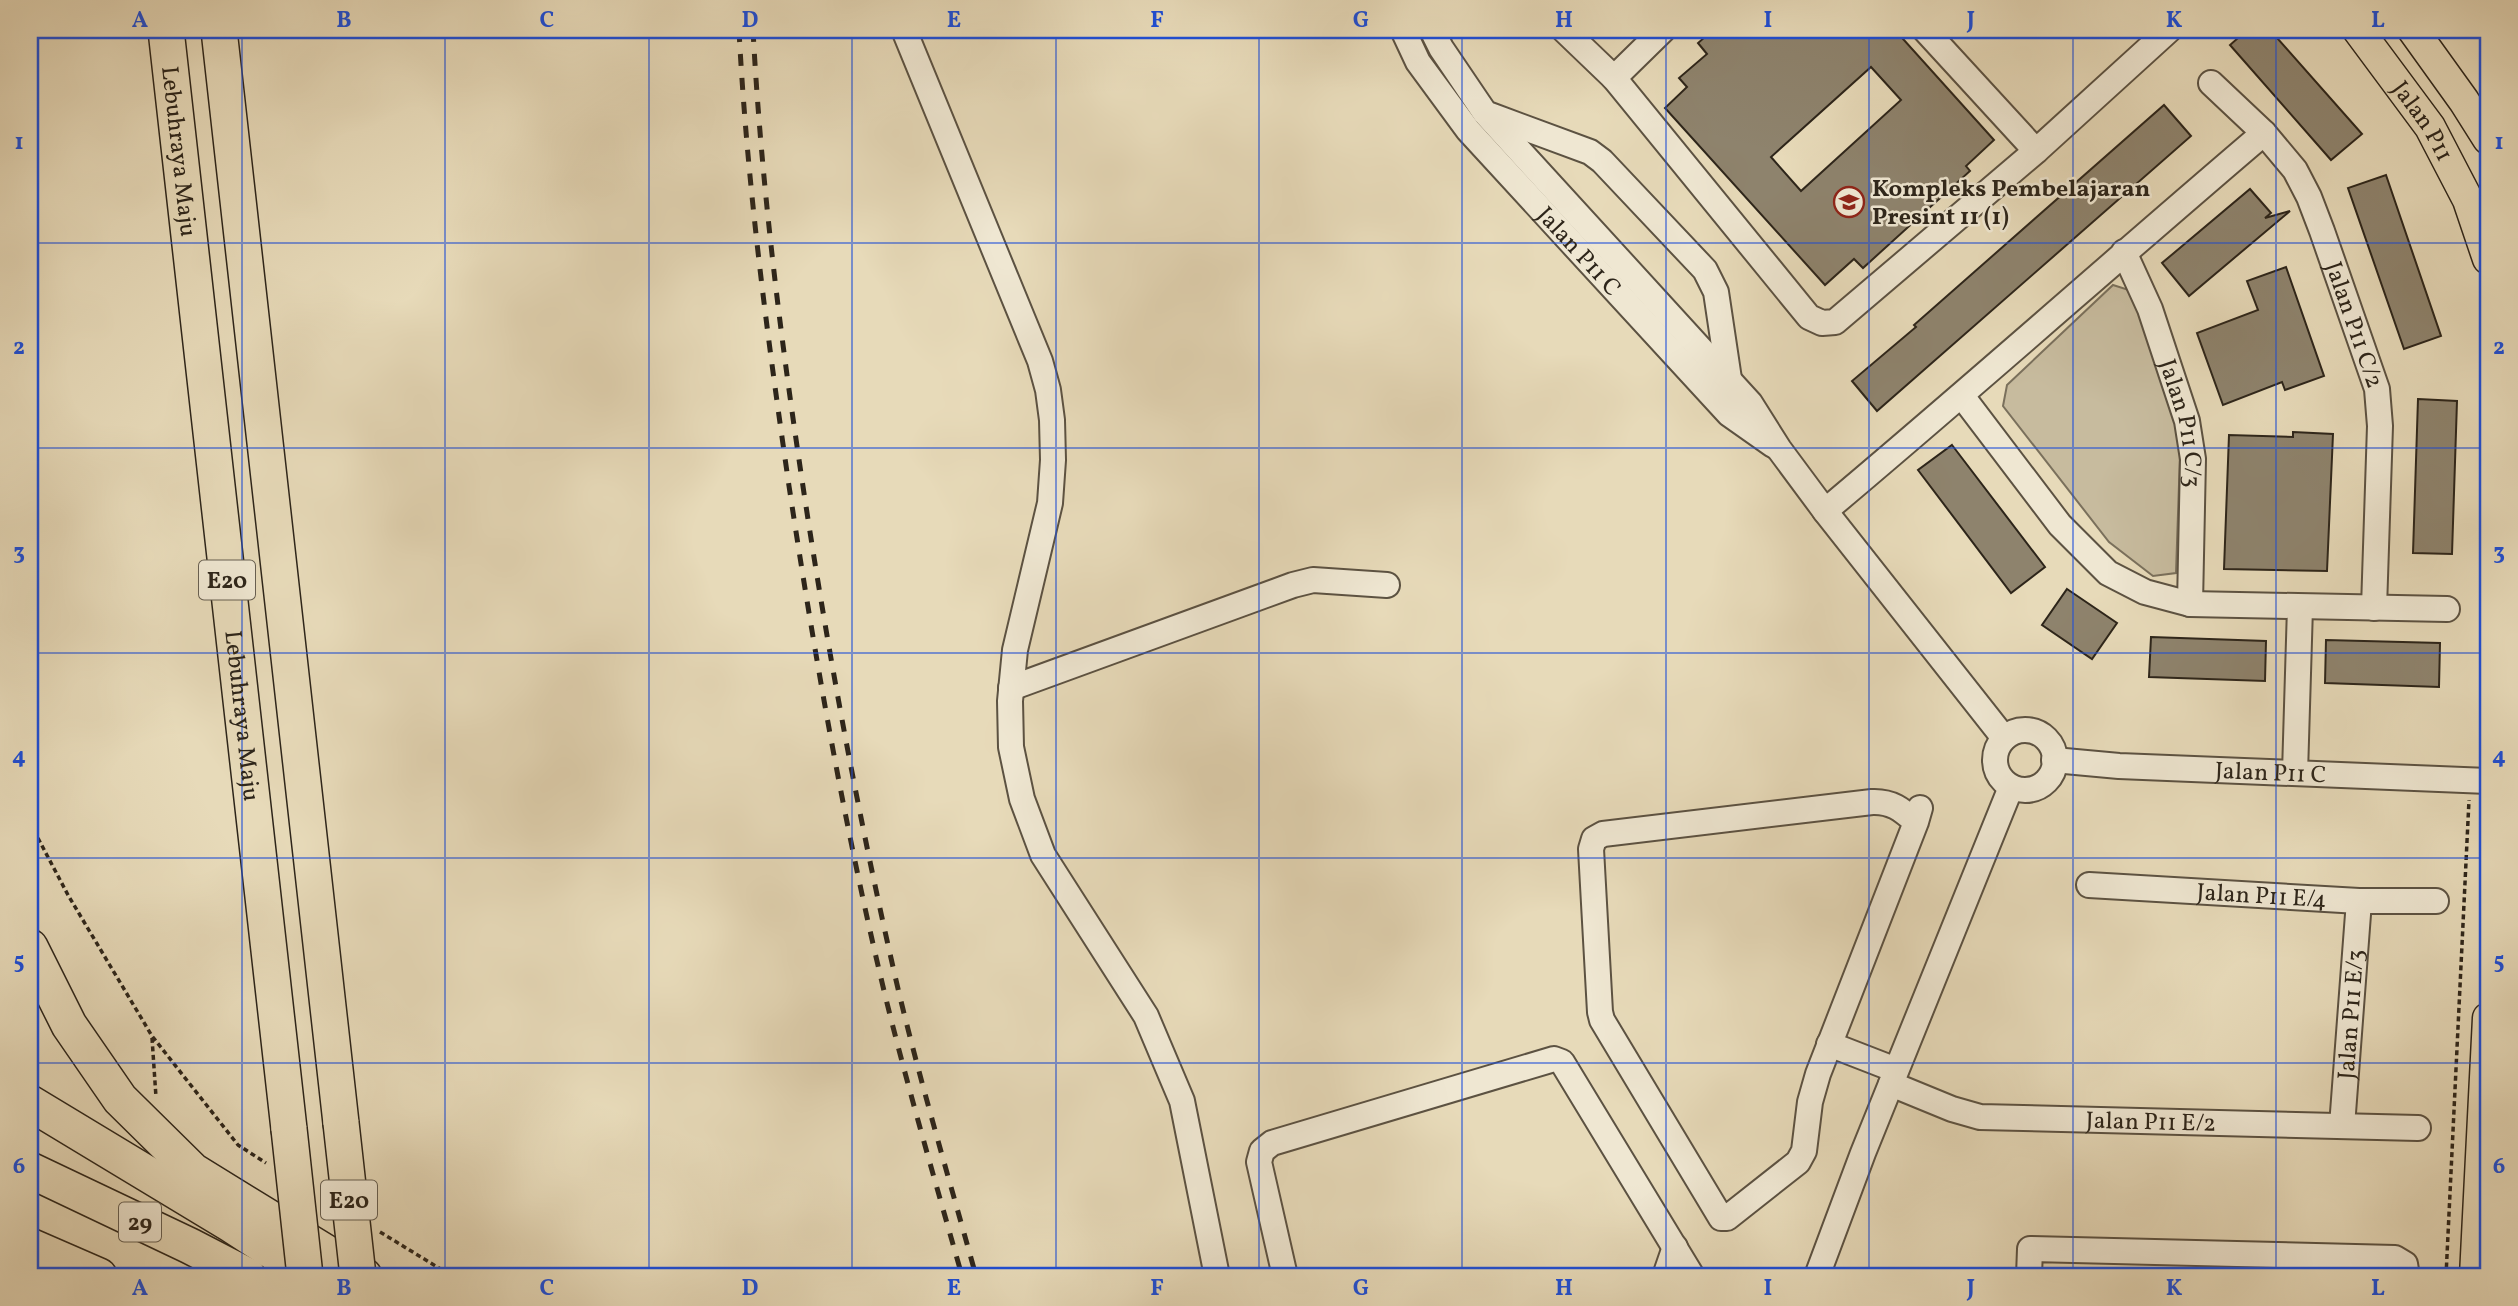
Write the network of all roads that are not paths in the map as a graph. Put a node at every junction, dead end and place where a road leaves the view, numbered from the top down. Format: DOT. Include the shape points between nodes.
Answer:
graph roads {
  1 [pos="166,30"];
  2 [pos="219,30"];
  3 [pos="904,30"];
  4 [pos="1403,30"];
  5 [pos="1432,30"];
  6 [pos="1564,30"];
  7 [pos="1662,30"];
  8 [pos="1925,30"];
  9 [pos="2169,30"];
  10 [pos="2358,30"];
  11 [pos="2413,30"];
  12 [pos="1614,78"];
  13 [pos="2211,83"];
  14 [pos="1485,113"];
  15 [pos="2264,134"];
  16 [pos="2488,139"];
  17 [pos="2036,151"];
  18 [pos="2124,252"];
  19 [pos="2488,259"];
  20 [pos="1729,379"];
  21 [pos="1962,396"];
  22 [pos="1779,449"];
  23 [pos="1825,511"];
  24 [pos="1387,585"];
  25 [pos="2190,604"];
  26 [pos="2300,607"];
  27 [pos="2374,608"];
  28 [pos="2447,609"];
  29 [pos="1012,688"];
  30 [pos="2004,738"];
  31 [pos="2054,760"];
  32 [pos="2295,774"];
  33 [pos="2479,781"];
  34 [pos="2011,788"];
  35 [pos="2089,885"];
  36 [pos="2359,901"];
  37 [pos="2436,901"];
  38 [pos="30,947"];
  39 [pos="2488,1018"];
  40 [pos="1829,1044"];
  41 [pos="1893,1077"];
  42 [pos="30,1103"];
  43 [pos="2342,1126"];
  44 [pos="2418,1128"];
  45 [pos="30,1170"];
  46 [pos="30,1246"];
  47 [pos="1675,1247"];
  48 [pos="99,1276"];
  49 [pos="248,1276"];
  50 [pos="308,1276"];
  51 [pos="358,1276"];
  52 [pos="363,1276"];
  53 [pos="1217,1276"];
  54 [pos="1285,1276"];
  55 [pos="1665,1276"];
  56 [pos="1692,1276"];
  57 [pos="1817,1276"];
  58 [pos="2029,1276"];
  59 [pos="2407,1276"];
  60 [pos="2475,1276"];
  1 -- 50 [label="highway, Lebuhraya Maju / E20, bridge"];
  2 -- 51 [label="highway, E20, bridge"];
  3 -- 29 [label="street" via="1048,390 1053,460 1050,503 1015,650"];
  4 -- 22 [label="street, Jalan P11 C" via="1418,62 1468,130 1729,414"];
  5 -- 14 [label="street, Jalan P11 C"];
  6 -- 12 [label="street"];
  7 -- 12 [label="street"];
  8 -- 17 [label="street"];
  9 -- 17 [label="street"];
  10 -- 19 [label="main road, Jalan P11" via="2430,127 2468,200"];
  11 -- 16 [label="main road, Jalan P11"];
  12 -- 17 [label="street" via="1810,317 1822,323 1835,322"];
  13 -- 15 [label="street, Jalan P11 C/2"];
  14 -- 20 [label="street, Jalan P11 C"];
  14 -- 20 [label="street" via="1590,152 1704,270 1716,292"];
  15 -- 18 [label="street"];
  15 -- 27 [label="street, Jalan P11 C/2" via="2295,170 2309,197 2377,389 2380,426"];
  18 -- 21 [label="street"];
  18 -- 25 [label="street, Jalan P11 C/3" via="2150,309 2188,421 2193,459"];
  20 -- 22 [label="street, Jalan P11 C"];
  21 -- 23 [label="street"];
  21 -- 25 [label="street" via="2060,524 2108,573 2145,592"];
  22 -- 23 [label="street, Jalan P11 C"];
  23 -- 30 [label="street, Jalan P11 C"];
  24 -- 29 [label="street" via="1313,580 1293,585"];
  25 -- 26 [label="street"];
  26 -- 27 [label="street"];
  26 -- 32 [label="street"];
  27 -- 28 [label="street"];
  29 -- 53 [label="street" via="1012,747 1022,799 1042,855 1146,1016 1182,1101"];
  30 -- 31 [label="street" via="2019,730 2038,733 2051,746"];
  30 -- 34 [label="street" via="1997,747 1995,765"];
  31 -- 32 [label="street, Jalan P11 C"];
  31 -- 34 [label="street" via="2052,773 2039,787"];
  32 -- 33 [label="street, Jalan P11 C"];
  34 -- 41 [label="street"];
  35 -- 36 [label="street, Jalan P11 E/4"];
  36 -- 37 [label="street, Jalan P11 E/4"];
  36 -- 43 [label="street, Jalan P11 E/3"];
  38 -- 52 [label="highway" via="69,1024 120,1099 192,1171"];
  39 -- 60 [label="main road"];
  40 -- 40 [label="street" via="1798,1162 1727,1218 1721,1218 1602,1020 1594,839 1603,834 1872,802 1885,802 1918,815"];
  40 -- 41 [label="street, Jalan P11 E/2"];
  41 -- 43 [label="street, Jalan P11 E/2" via="1952,1109 1980,1116"];
  41 -- 57 [label="street"];
  42 -- 50 [label="highway"];
  43 -- 44 [label="street, Jalan P11 E/2"];
  45 -- 49 [label="highway, 29"];
  46 -- 48 [label="highway"];
  47 -- 54 [label="street" via="1562,1062 1554,1059 1272,1143 1262,1151 1259,1163"];
  47 -- 55 [label="street"];
  47 -- 56 [label="street"];
  58 -- 59 [label="street" via="2030,1249 2396,1258 2404,1264"];
}
